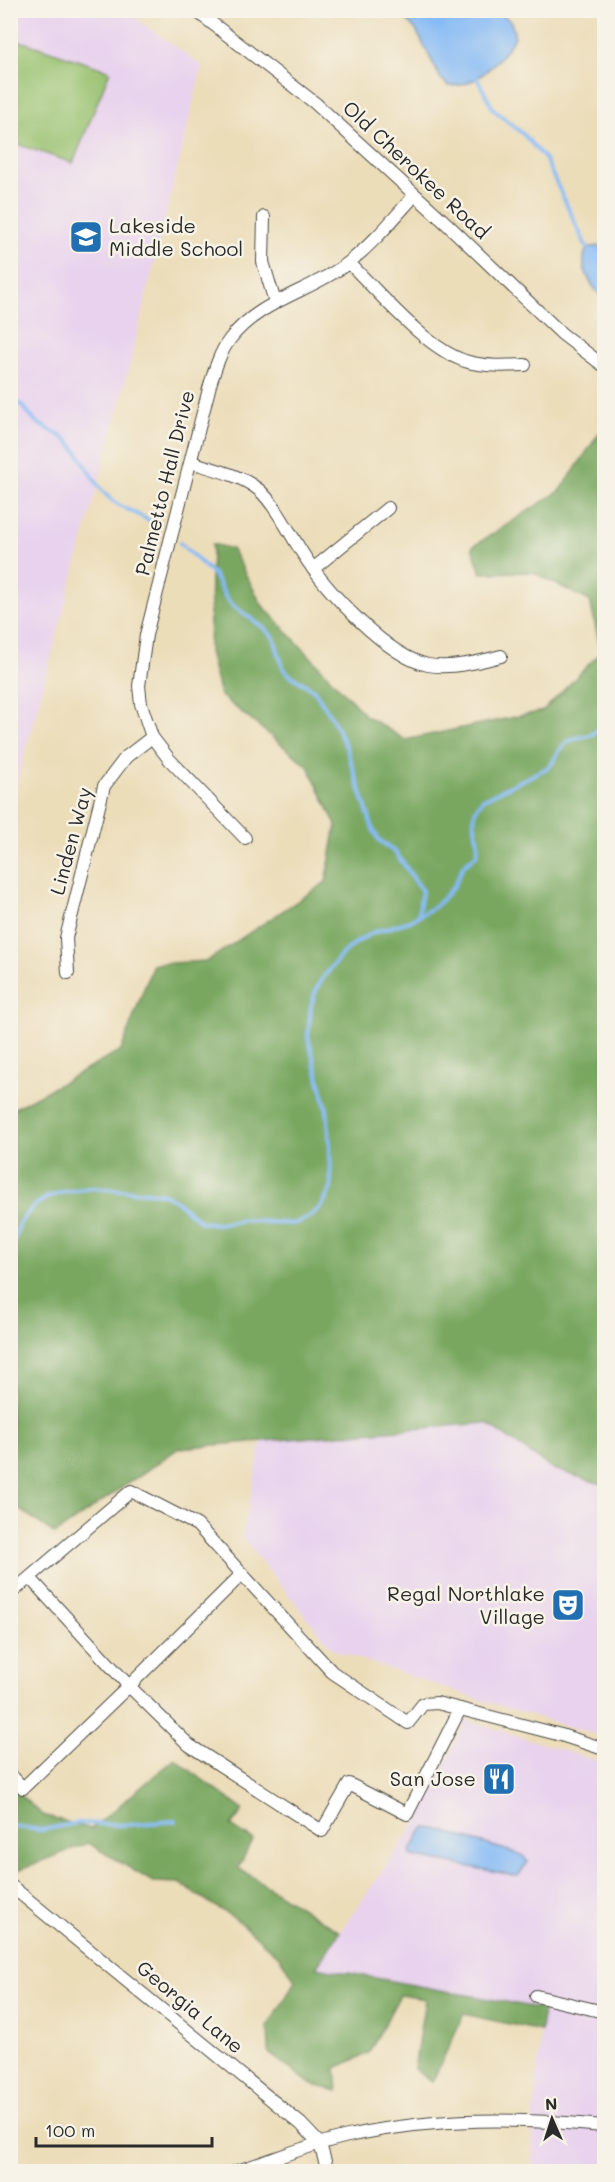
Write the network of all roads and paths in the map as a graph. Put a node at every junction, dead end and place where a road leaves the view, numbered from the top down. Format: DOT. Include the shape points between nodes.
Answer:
graph roads {
  1 [pos="195,10"];
  2 [pos="415,195"];
  3 [pos="264,217"];
  4 [pos="349,263"];
  5 [pos="275,302"];
  6 [pos="525,365"];
  7 [pos="604,366"];
  8 [pos="191,462"];
  9 [pos="388,508"];
  10 [pos="313,569"];
  11 [pos="501,656"];
  12 [pos="152,737"];
  13 [pos="245,838"];
  14 [pos="68,973"];
  15 [pos="242,1574"];
  16 [pos="30,1578"];
  17 [pos="10,1594"];
  18 [pos="129,1686"];
  19 [pos="460,1709"];
  20 [pos="604,1749"];
  21 [pos="10,1774"];
  22 [pos="10,1885"];
  23 [pos="536,1996"];
  24 [pos="604,2012"];
  25 [pos="604,2126"];
  26 [pos="320,2145"];
  27 [pos="234,2172"];
  28 [pos="328,2172"];
  1 -- 2 [label="street, Old Cherokee Road" via="315,103"];
  2 -- 4 [label="street, Palmetto Hall Drive"];
  2 -- 7 [label="street, Old Cherokee Road" via="562,334"];
  3 -- 5 [label="street" via="263,262"];
  4 -- 5 [label="street, Palmetto Hall Drive"];
  4 -- 6 [label="street" via="446,352 485,365"];
  5 -- 8 [label="street, Palmetto Hall Drive" via="248,319 228,340 217,364"];
  8 -- 10 [label="street" via="259,490"];
  8 -- 12 [label="street, Palmetto Hall Drive" via="140,668 141,704"];
  9 -- 10 [label="street"];
  10 -- 11 [label="street" via="333,594 387,644 418,662 445,666"];
  12 -- 13 [label="street, Palmetto Hall Drive"];
  12 -- 14 [label="street, Linden Way" via="126,757 104,786 66,938"];
  15 -- 16 [label="street" via="197,1525 130,1491"];
  15 -- 18 [label="street"];
  15 -- 19 [label="street" via="332,1672 408,1723 423,1704"];
  16 -- 17 [label="street"];
  16 -- 18 [label="street"];
  18 -- 19 [label="street" via="189,1745 322,1831 349,1784 407,1814"];
  18 -- 21 [label="street" via="23,1788"];
  19 -- 20 [label="street"];
  22 -- 26 [label="street, Georgia Lane" via="301,2124"];
  23 -- 24 [label="street"];
  25 -- 26 [label="street" via="476,2120 392,2127"];
  26 -- 27 [label="street"];
  26 -- 28 [label="street, Georgia Lane"];
}
